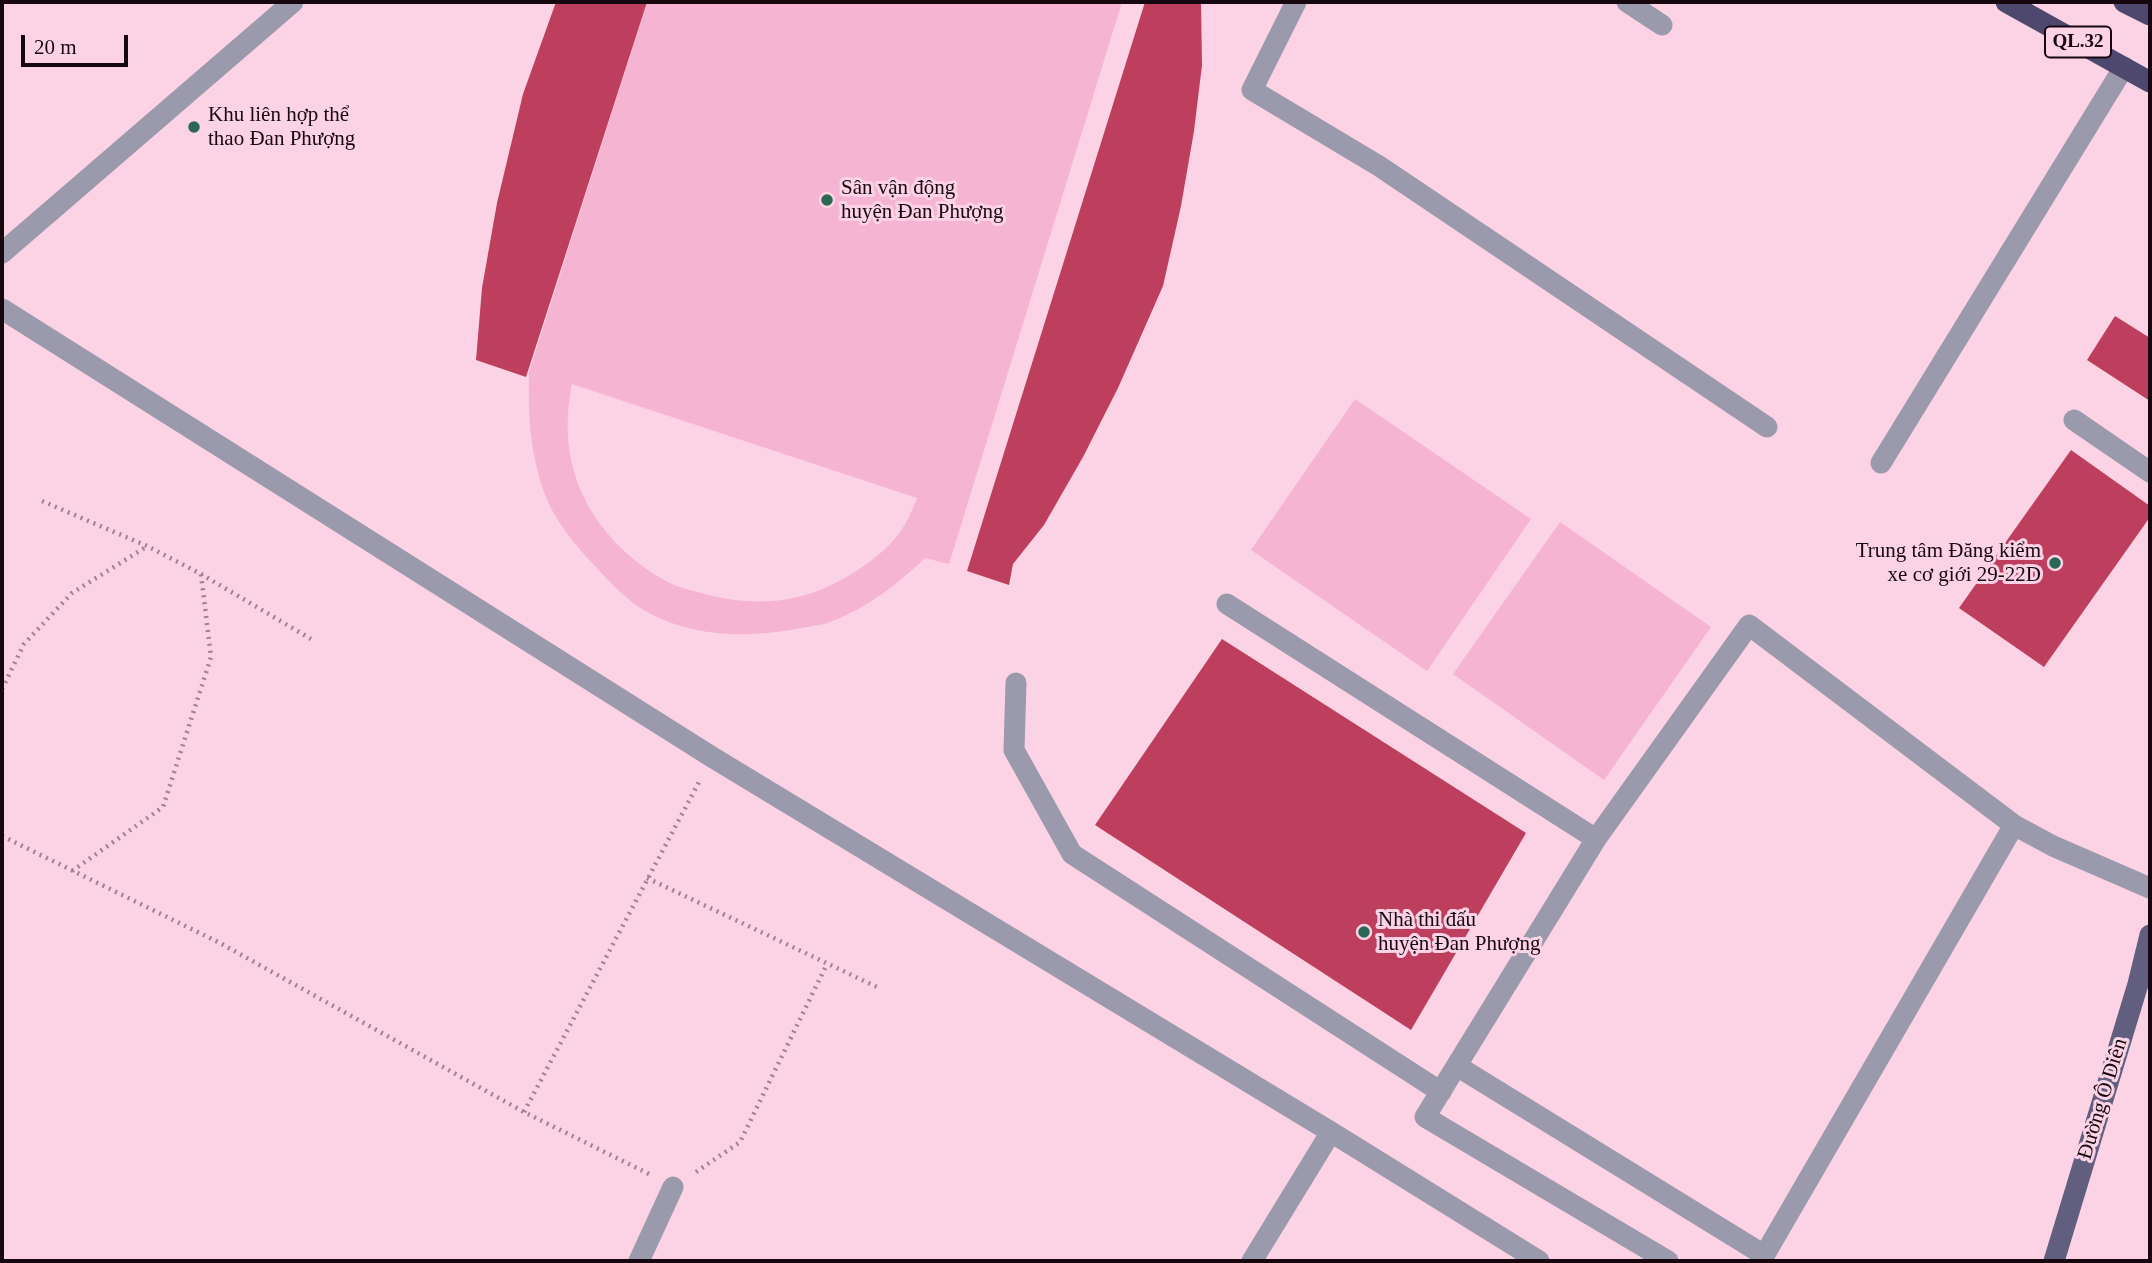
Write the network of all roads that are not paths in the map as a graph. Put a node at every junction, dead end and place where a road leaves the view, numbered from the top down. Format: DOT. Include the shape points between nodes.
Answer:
graph roads {
  1 [pos="293,2"];
  2 [pos="1296,2"];
  3 [pos="1626,2"];
  4 [pos="2006,2"];
  5 [pos="2124,2"];
  6 [pos="2150,15"];
  7 [pos="1662,25"];
  8 [pos="2124,67"];
  9 [pos="2150,82"];
  10 [pos="2,253"];
  11 [pos="2,309"];
  12 [pos="2074,420"];
  13 [pos="1767,427"];
  14 [pos="1881,463"];
  15 [pos="2150,472"];
  16 [pos="1227,604"];
  17 [pos="1016,683"];
  18 [pos="2014,825"];
  19 [pos="1596,839"];
  20 [pos="2150,888"];
  21 [pos="2150,935"];
  22 [pos="1457,1066"];
  23 [pos="1441,1092"];
  24 [pos="1331,1132"];
  25 [pos="673,1187"];
  26 [pos="1763,1258"];
  27 [pos="639,1261"];
  28 [pos="1252,1261"];
  29 [pos="1539,1261"];
  30 [pos="1668,1261"];
  31 [pos="2054,1261"];
  1 -- 10 [label="street"];
  2 -- 13 [label="street" via="1252,90 1379,166"];
  3 -- 7 [label="street"];
  4 -- 8 [label="highway, QL.32"];
  5 -- 6 [label="highway, QL.32"];
  8 -- 9 [label="highway, QL.32"];
  8 -- 14 [label="street"];
  11 -- 24 [label="street" via="712,757"];
  12 -- 15 [label="street"];
  16 -- 19 [label="street"];
  17 -- 23 [label="street" via="1014,750 1072,855"];
  18 -- 19 [label="street" via="1749,625"];
  18 -- 20 [label="street"];
  18 -- 26 [label="street"];
  19 -- 22 [label="street"];
  21 -- 31 [label="main road, Đường Ô Diên"];
  22 -- 23 [label="street"];
  22 -- 26 [label="street"];
  23 -- 30 [label="street" via="1425,1117"];
  24 -- 28 [label="street"];
  24 -- 29 [label="street"];
  25 -- 27 [label="street"];
}
